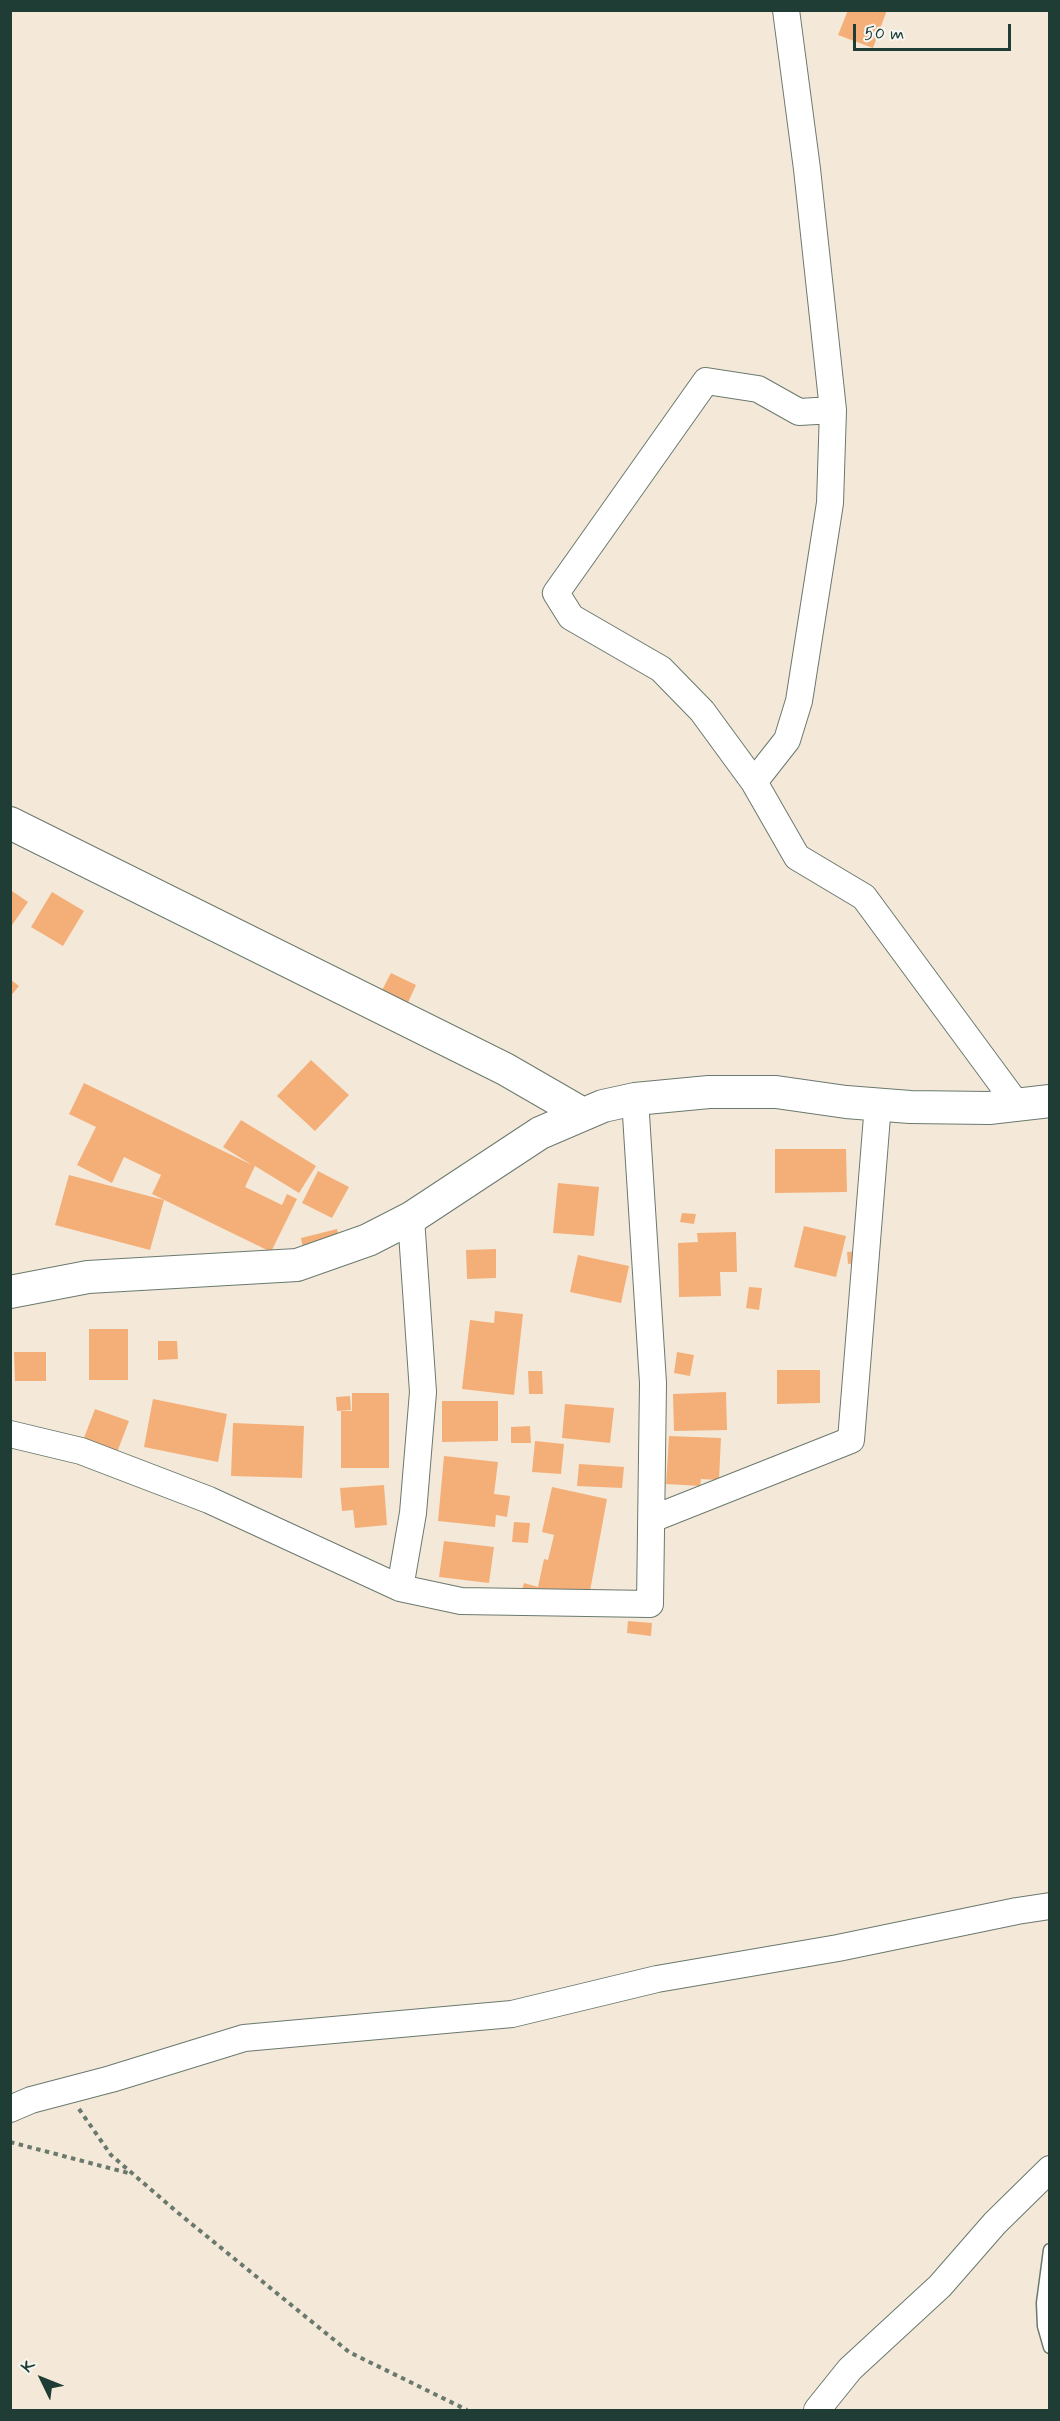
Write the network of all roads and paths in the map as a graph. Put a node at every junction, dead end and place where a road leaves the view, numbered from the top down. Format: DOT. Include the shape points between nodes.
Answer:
graph roads {
  1 [pos="786,10"];
  2 [pos="833,410"];
  3 [pos="754,782"];
  4 [pos="10,823"];
  5 [pos="635,1099"];
  6 [pos="1050,1101"];
  7 [pos="878,1104"];
  8 [pos="1018,1106"];
  9 [pos="583,1114"];
  10 [pos="411,1218"];
  11 [pos="10,1292"];
  12 [pos="10,1434"];
  13 [pos="652,1519"];
  14 [pos="400,1588"];
  15 [pos="1050,1906"];
  16 [pos="66,2091"];
  17 [pos="10,2109"];
  18 [pos="10,2142"];
  19 [pos="1050,2169"];
  20 [pos="134,2174"];
  21 [pos="1050,2250"];
  22 [pos="1050,2347"];
  23 [pos="467,2410"];
  24 [pos="817,2410"];
  1 -- 2 [label="street"];
  2 -- 3 [label="street" via="830,503 799,701 787,740"];
  2 -- 3 [label="street" via="799,412 758,389 706,381 556,593 571,618 661,669 702,711"];
  3 -- 8 [label="street" via="797,857 864,897"];
  4 -- 9 [label="street" via="505,1069"];
  5 -- 7 [label="street" via="709,1092 776,1092"];
  5 -- 9 [label="street"];
  5 -- 13 [label="street" via="653,1383"];
  6 -- 8 [label="street"];
  7 -- 8 [label="street"];
  7 -- 13 [label="street" via="851,1440"];
  9 -- 10 [label="street" via="540,1133"];
  10 -- 11 [label="street" via="368,1240 297,1265 88,1276"];
  10 -- 14 [label="street" via="423,1392 413,1513"];
  12 -- 14 [label="street" via="81,1451 209,1500"];
  13 -- 14 [label="street" via="650,1604 461,1601"];
  15 -- 16 [label="street" via="657,1979 512,2014 244,2038"];
  16 -- 17 [label="street"];
  16 -- 20 [label="path" via="111,2155"];
  18 -- 20 [label="path"];
  19 -- 24 [label="street" via="995,2223 940,2286 850,2369"];
  20 -- 23 [label="path" via="349,2352"];
  21 -- 22 [label="lane" via="1043,2303"];
}
